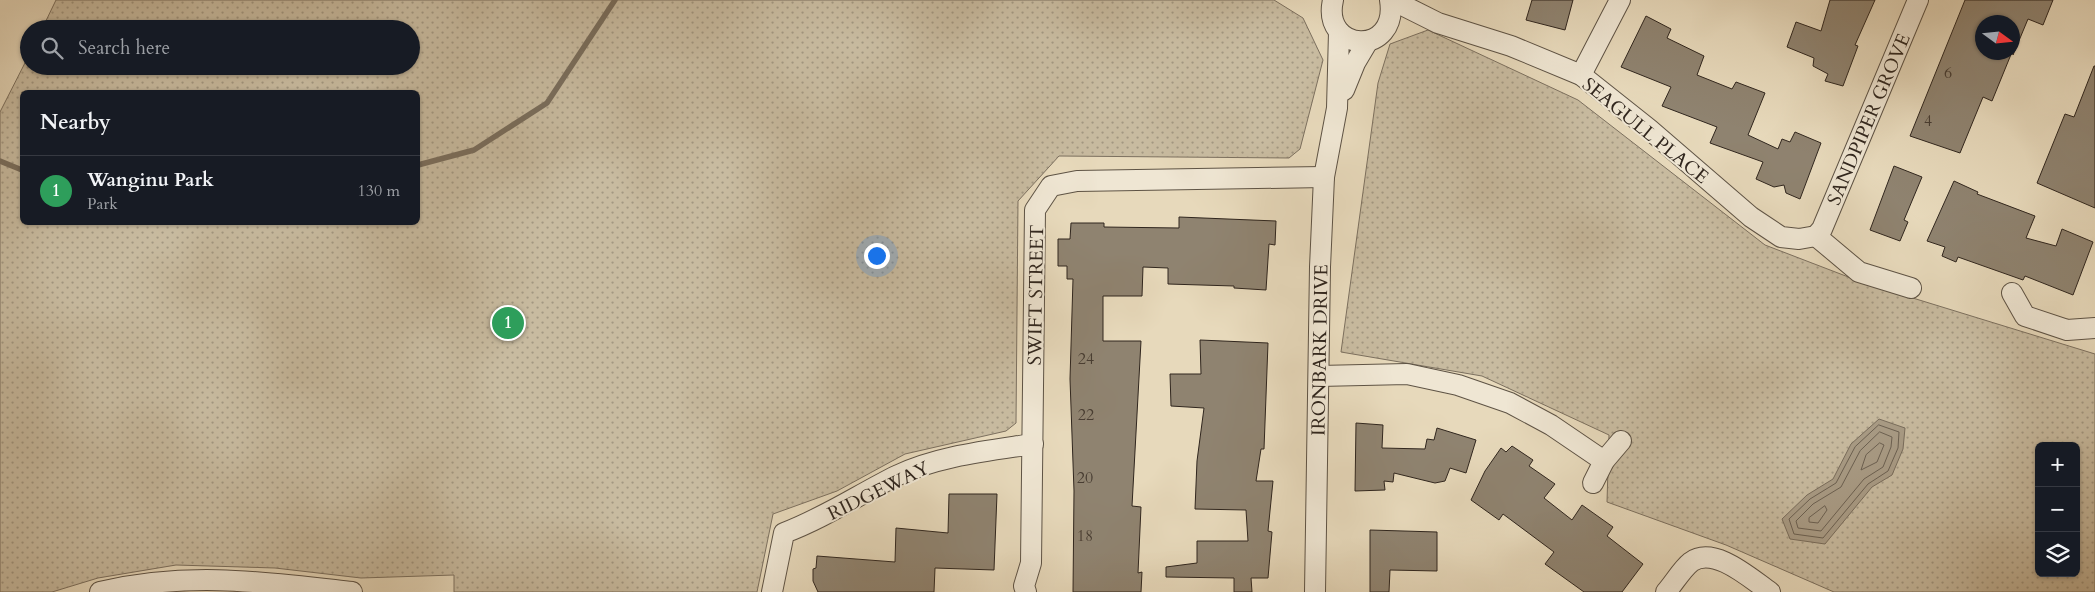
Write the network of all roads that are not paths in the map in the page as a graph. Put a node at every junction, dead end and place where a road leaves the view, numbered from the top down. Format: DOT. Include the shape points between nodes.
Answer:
graph roads {
  1 [pos="1391,0"];
  2 [pos="1620,0"];
  3 [pos="1918,0"];
  4 [pos="1327,4"];
  5 [pos="1438,23"];
  6 [pos="1387,28"];
  7 [pos="1339,32"];
  8 [pos="1368,41"];
  9 [pos="1581,75"];
  10 [pos="1337,108"];
  11 [pos="1324,177"];
  12 [pos="1816,236"];
  13 [pos="1911,288"];
  14 [pos="2012,293"];
  15 [pos="2095,328"];
  16 [pos="1319,376"];
  17 [pos="1621,440"];
  18 [pos="1033,444"];
  19 [pos="1604,461"];
  20 [pos="1593,483"];
  21 [pos="100,592"];
  22 [pos="352,592"];
  23 [pos="772,592"];
  24 [pos="1026,592"];
  25 [pos="1315,592"];
  26 [pos="1666,592"];
  27 [pos="1770,592"];
  1 -- 5 [label="street, SEAGULL PLACE"];
  1 -- 6 [label="street" via="1392,14"];
  2 -- 9 [label="street"];
  3 -- 12 [label="street, SANDPIPER GROVE" via="1822,229"];
  4 -- 7 [label="street"];
  5 -- 6 [label="street, SEAGULL PLACE" via="1406,21"];
  5 -- 9 [label="street, SEAGULL PLACE" via="1511,46"];
  6 -- 8 [label="street, SEAGULL PLACE" via="1378,38"];
  7 -- 8 [label="street" via="1357,42"];
  7 -- 10 [label="street, IRONBARK DRIVE"];
  8 -- 10 [label="street, IRONBARK DRIVE" via="1355,63"];
  9 -- 12 [label="street, SEAGULL PLACE" via="1650,129 1751,217 1781,236 1799,240"];
  10 -- 11 [label="street, IRONBARK DRIVE"];
  11 -- 16 [label="street, IRONBARK DRIVE"];
  11 -- 18 [label="street, SWIFT STREET" via="1077,182 1050,186 1035,210"];
  12 -- 13 [label="street" via="1859,272"];
  14 -- 15 [label="street" via="2024,316 2067,330"];
  16 -- 19 [label="street" via="1407,374 1458,385 1510,402"];
  16 -- 25 [label="street, IRONBARK DRIVE"];
  17 -- 19 [label="street"];
  18 -- 23 [label="street, RIDGEWAY" via="936,461 897,476 831,513 784,533"];
  18 -- 24 [label="street, SWIFT STREET" via="1031,563 1024,586"];
  19 -- 20 [label="street"];
  21 -- 22 [label="street" via="184,579 239,580"];
  26 -- 27 [label="street" via="1692,561 1709,557 1731,564"];
}
